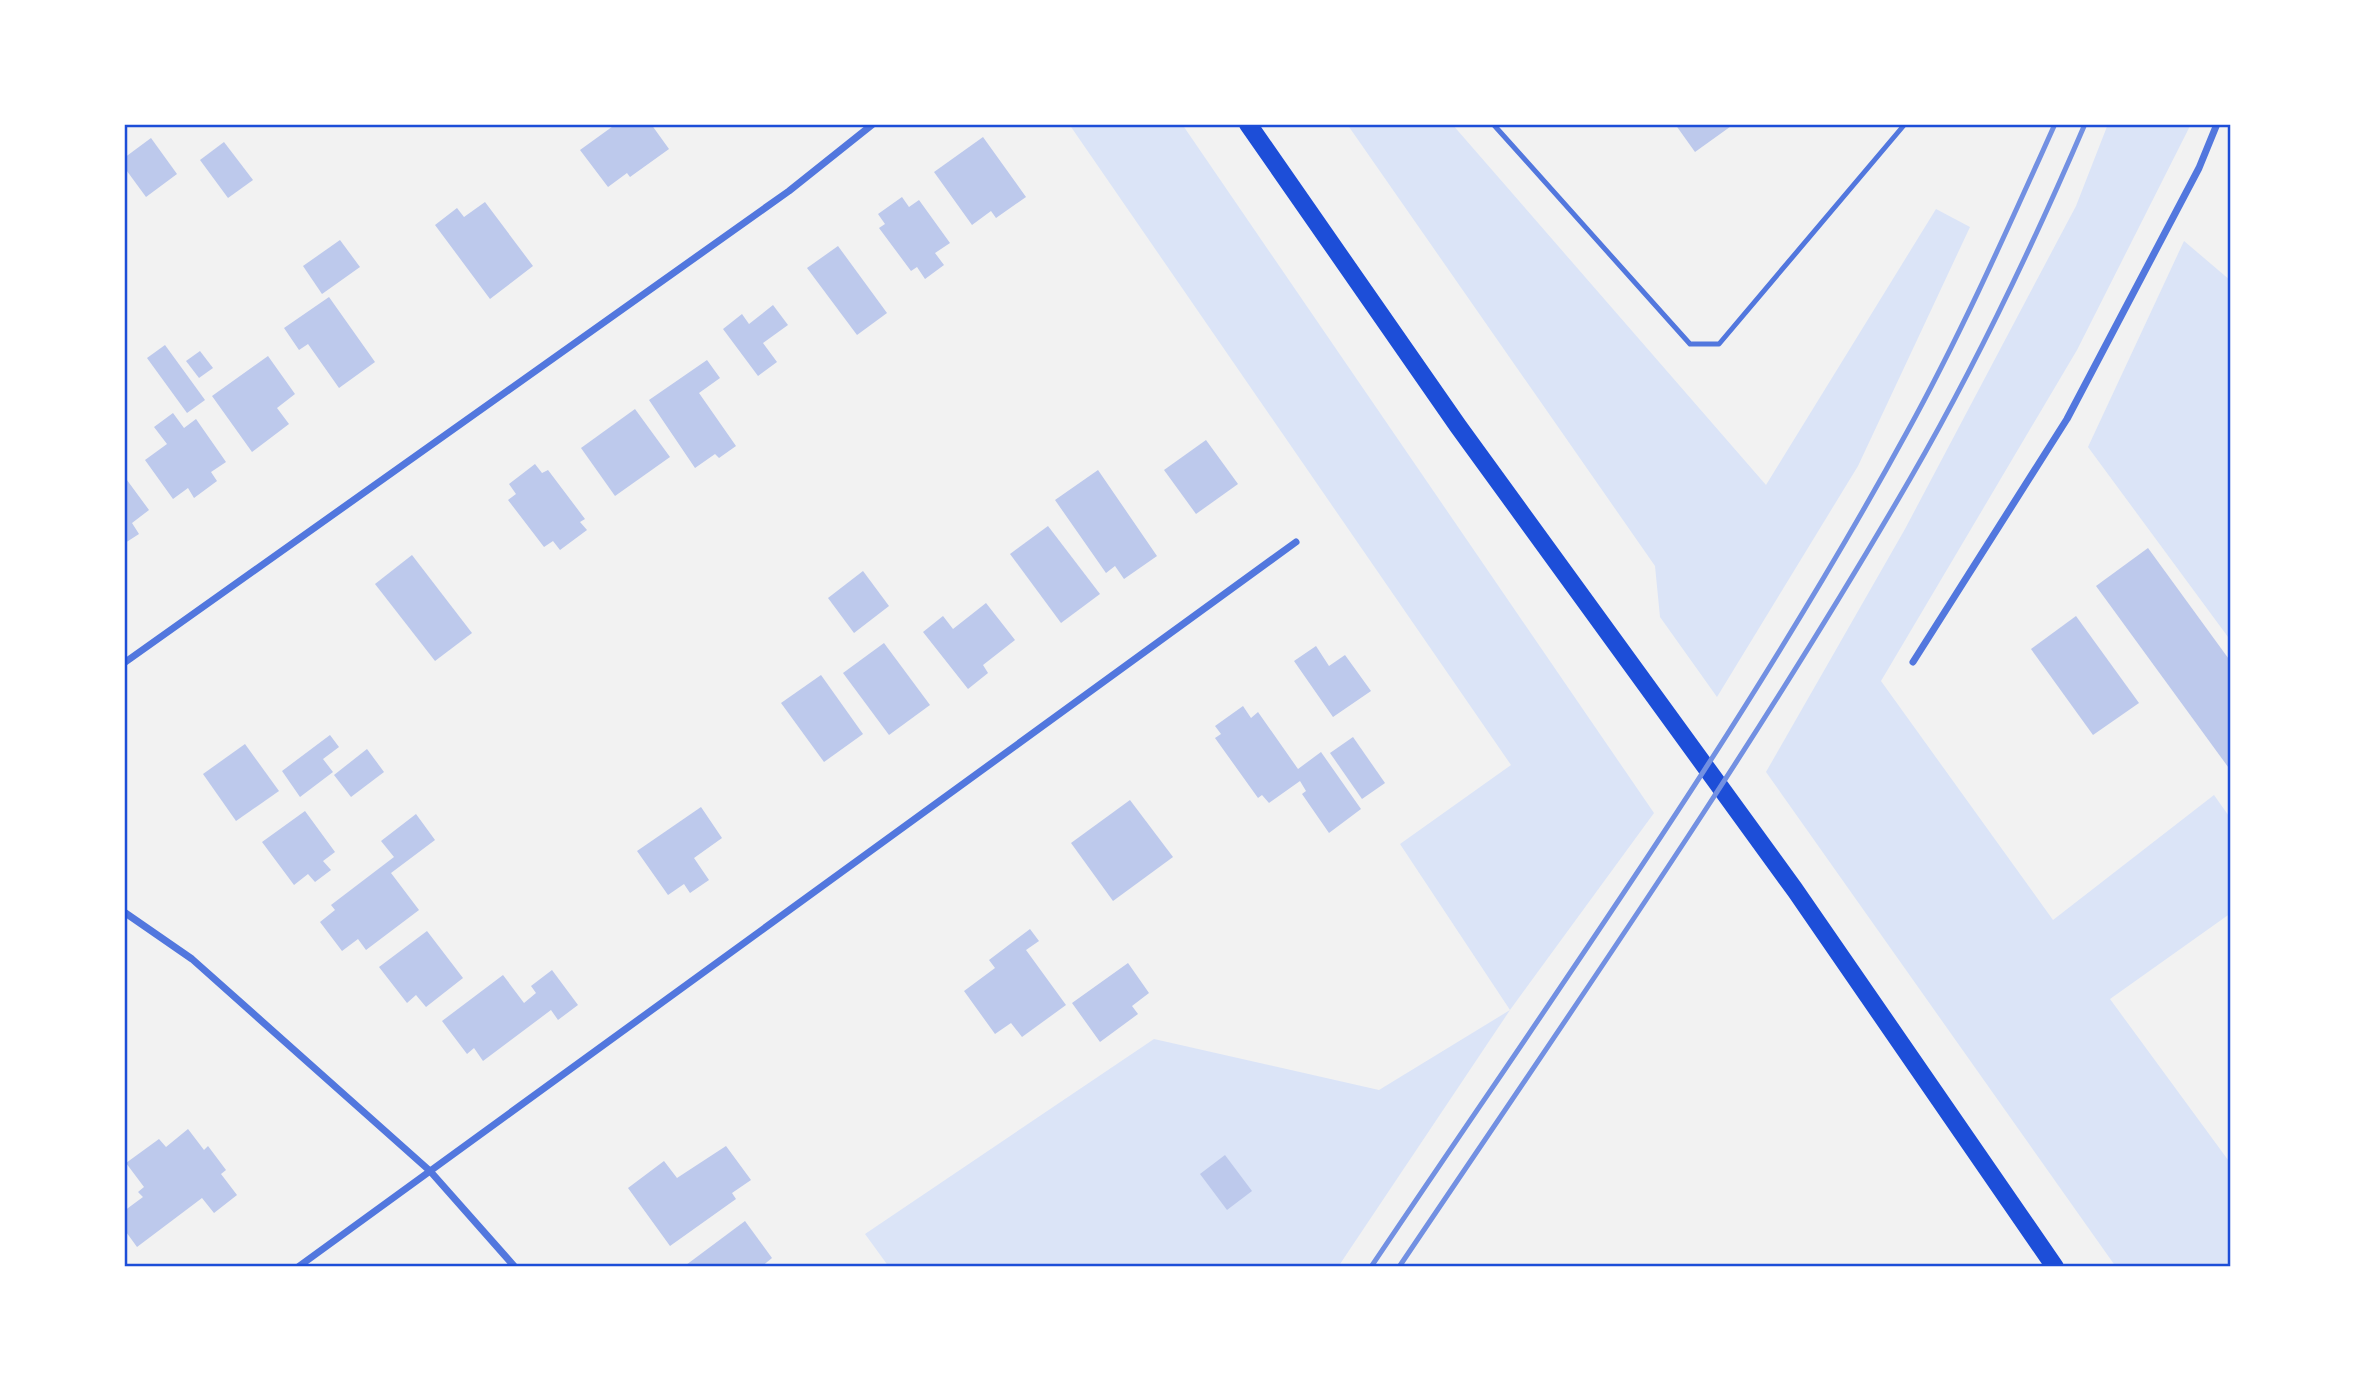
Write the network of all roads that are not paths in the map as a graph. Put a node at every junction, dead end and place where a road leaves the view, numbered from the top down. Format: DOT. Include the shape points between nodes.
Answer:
graph roads {
  1 [pos="873,124"];
  2 [pos="1248,124"];
  3 [pos="1493,124"];
  4 [pos="1905,124"];
  5 [pos="2217,124"];
  6 [pos="1296,542"];
  7 [pos="1913,662"];
  8 [pos="124,663"];
  9 [pos="124,912"];
  10 [pos="430,1171"];
  11 [pos="298,1267"];
  12 [pos="515,1267"];
  13 [pos="2055,1267"];
  1 -- 8 [label="street" via="789,191"];
  2 -- 13 [label="main road" via="1458,426 1795,890"];
  3 -- 4 [label="lane" via="1690,344 1719,344"];
  5 -- 7 [label="street" via="2199,168 2067,419"];
  6 -- 10 [label="street"];
  9 -- 10 [label="street" via="192,959"];
  10 -- 11 [label="street"];
  10 -- 12 [label="street"];
}
